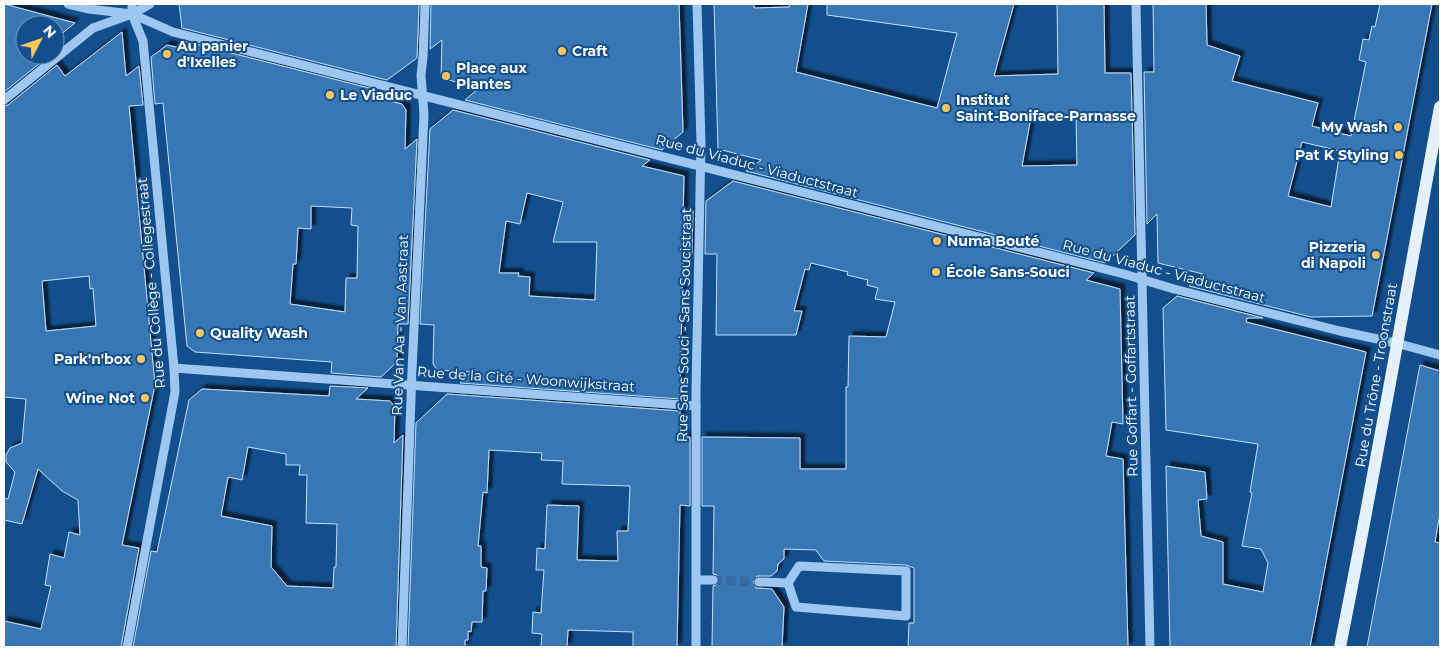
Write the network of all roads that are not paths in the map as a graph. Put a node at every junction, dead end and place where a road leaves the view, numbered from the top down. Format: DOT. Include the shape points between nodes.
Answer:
graph roads {
  1 [pos="68,4"];
  2 [pos="132,4"];
  3 [pos="150,4"];
  4 [pos="425,4"];
  5 [pos="697,4"];
  6 [pos="1136,4"];
  7 [pos="132,14"];
  8 [pos="422,95"];
  9 [pos="4,100"];
  10 [pos="1440,107"];
  11 [pos="700,165"];
  12 [pos="1142,280"];
  13 [pos="1396,343"];
  14 [pos="1440,355"];
  15 [pos="174,368"];
  16 [pos="412,384"];
  17 [pos="696,406"];
  18 [pos="697,580"];
  19 [pos="713,580"];
  20 [pos="759,582"];
  21 [pos="788,583"];
  22 [pos="127,647"];
  23 [pos="402,647"];
  24 [pos="696,647"];
  25 [pos="1150,647"];
  26 [pos="1340,647"];
  1 -- 7 [label="street, Rue du Viaduc - Viaductstraat"];
  2 -- 7 [label="street, Rue du Collège - Collegestraat"];
  3 -- 7 [label="street"];
  4 -- 8 [label="street, Rue Van Aa - Van Aastraat"];
  5 -- 11 [label="street, Rue Sans Souci - Sans Soucistraat"];
  6 -- 12 [label="street, Rue Goffart - Goffartstraat"];
  7 -- 8 [label="street, Rue du Viaduc - Viaductstraat" via="173,32"];
  7 -- 9 [label="street" via="93,28"];
  7 -- 15 [label="street, Rue du Collège - Collegestraat" via="143,41"];
  8 -- 11 [label="street, Rue du Viaduc - Viaductstraat"];
  8 -- 16 [label="street, Rue Van Aa - Van Aastraat" via="424,115"];
  10 -- 13 [label="main road, Rue du Trône - Troonstraat"];
  11 -- 12 [label="street, Rue du Viaduc - Viaductstraat"];
  11 -- 17 [label="street, Rue Sans Souci - Sans Soucistraat"];
  12 -- 13 [label="street, Rue du Viaduc - Viaductstraat"];
  12 -- 25 [label="street, Rue Goffart - Goffartstraat"];
  13 -- 14 [label="street, Rue du Viaduc - Viaductstraat"];
  13 -- 26 [label="main road, Rue du Trône - Troonstraat"];
  15 -- 16 [label="street, Rue de la Cité - Woonwijkstraat"];
  15 -- 22 [label="street, Rue du Collège - Collegestraat" via="174,392"];
  16 -- 17 [label="street, Rue de la Cité - Woonwijkstraat"];
  16 -- 23 [label="street, Rue Van Aa - Van Aastraat"];
  17 -- 18 [label="street, Rue Sans Souci - Sans Soucistraat"];
  18 -- 19 [label="street"];
  18 -- 24 [label="street, Rue Sans Souci - Sans Soucistraat"];
  20 -- 21 [label="street"];
  21 -- 21 [label="street" via="796,608 906,616 906,571 799,566"];
}
